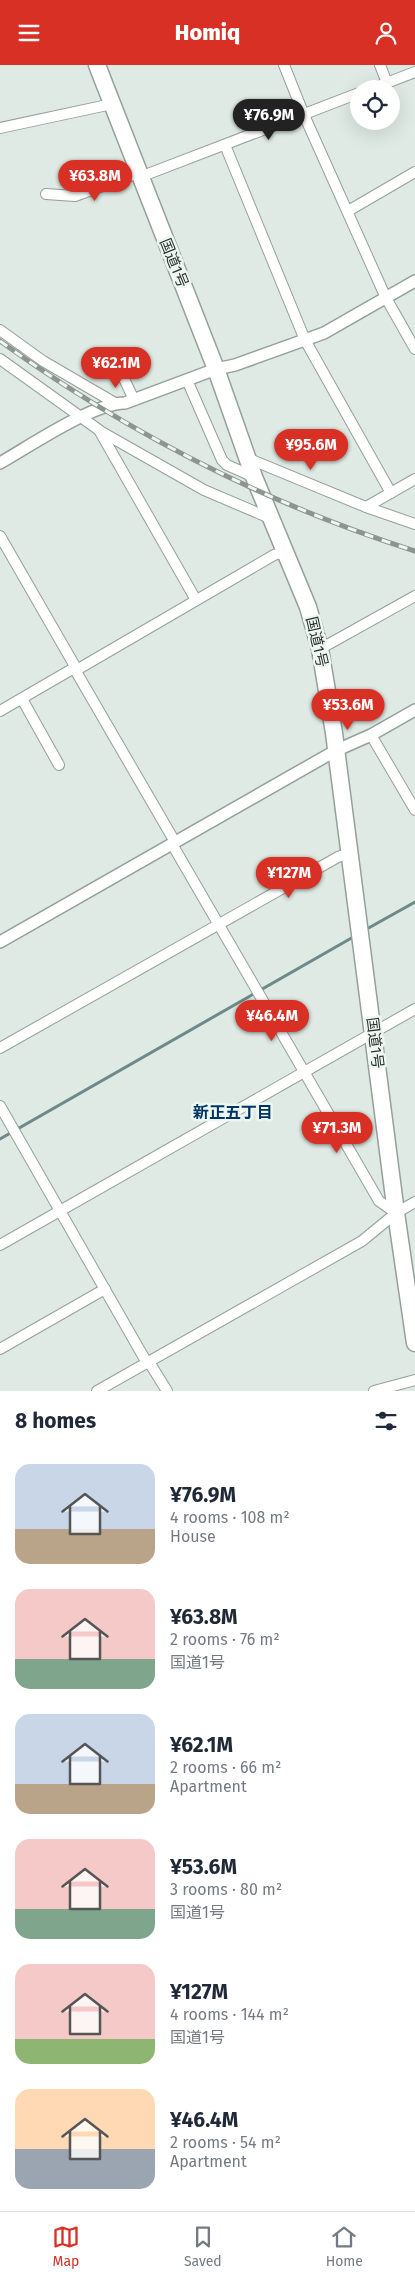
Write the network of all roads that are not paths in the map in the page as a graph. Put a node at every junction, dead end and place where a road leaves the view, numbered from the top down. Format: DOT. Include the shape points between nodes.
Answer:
graph roads {
  1 [pos="97,65"];
  2 [pos="284,65"];
  3 [pos="380,65"];
  4 [pos="415,72"];
  5 [pos="386,80"];
  6 [pos="395,80"];
  7 [pos="350,97"];
  8 [pos="112,104"];
  9 [pos="304,115"];
  10 [pos="0,128"];
  11 [pos="225,145"];
  12 [pos="415,172"];
  13 [pos="139,175"];
  14 [pos="46,194"];
  15 [pos="348,211"];
  16 [pos="415,281"];
  17 [pos="386,298"];
  18 [pos="0,330"];
  19 [pos="304,340"];
  20 [pos="415,349"];
  21 [pos="0,359"];
  22 [pos="104,369"];
  23 [pos="216,369"];
  24 [pos="187,380"];
  25 [pos="134,400"];
  26 [pos="115,403"];
  27 [pos="81,418"];
  28 [pos="99,430"];
  29 [pos="247,458"];
  30 [pos="0,463"];
  31 [pos="254,477"];
  32 [pos="415,479"];
  33 [pos="391,493"];
  34 [pos="366,507"];
  35 [pos="272,519"];
  36 [pos="415,524"];
  37 [pos="0,536"];
  38 [pos="286,551"];
  39 [pos="415,596"];
  40 [pos="196,600"];
  41 [pos="320,649"];
  42 [pos="75,668"];
  43 [pos="22,699"];
  44 [pos="415,710"];
  45 [pos="0,711"];
  46 [pos="371,735"];
  47 [pos="336,751"];
  48 [pos="59,765"];
  49 [pos="415,810"];
  50 [pos="173,843"];
  51 [pos="350,853"];
  52 [pos="219,924"];
  53 [pos="0,942"];
  54 [pos="415,1009"];
  55 [pos="374,1033"];
  56 [pos="0,1048"];
  57 [pos="304,1072"];
  58 [pos="0,1106"];
  59 [pos="415,1202"];
  60 [pos="60,1211"];
  61 [pos="396,1213"];
  62 [pos="0,1245"];
  63 [pos="104,1289"];
  64 [pos="415,1343"];
  65 [pos="0,1349"];
  66 [pos="148,1362"];
  67 [pos="415,1380"];
  68 [pos="97,1391"];
  69 [pos="167,1391"];
  70 [pos="374,1391"];
  1 -- 8 [label="highway, 国道1号"];
  2 -- 9 [label="street"];
  3 -- 5 [label="street"];
  4 -- 6 [label="street"];
  7 -- 9 [label="street"];
  8 -- 10 [label="street"];
  8 -- 13 [label="highway, 国道1号"];
  9 -- 11 [label="street"];
  9 -- 15 [label="street"];
  11 -- 13 [label="street"];
  11 -- 19 [label="street"];
  12 -- 15 [label="street"];
  13 -- 14 [label="street" via="75,196"];
  13 -- 23 [label="highway, 国道1号"];
  15 -- 17 [label="street"];
  16 -- 17 [label="street"];
  17 -- 19 [label="street" via="324,333"];
  17 -- 20 [label="street"];
  18 -- 26 [label="street" via="43,361"];
  19 -- 23 [label="street"];
  19 -- 33 [label="street"];
  21 -- 27 [label="street"];
  22 -- 25 [label="street" via="120,370"];
  23 -- 24 [label="street"];
  23 -- 29 [label="highway, 国道1号"];
  24 -- 25 [label="street"];
  24 -- 31 [label="street" via="222,460"];
  25 -- 26 [label="street"];
  26 -- 27 [label="street"];
  27 -- 28 [label="street"];
  27 -- 30 [label="street"];
  28 -- 35 [label="street" via="204,490"];
  28 -- 40 [label="street"];
  29 -- 31 [label="highway, 国道1号"];
  29 -- 34 [label="street"];
  31 -- 35 [label="highway, 国道1号"];
  32 -- 33 [label="street"];
  33 -- 34 [label="street"];
  34 -- 36 [label="street"];
  35 -- 38 [label="highway, 国道1号"];
  37 -- 42 [label="street"];
  38 -- 40 [label="street"];
  38 -- 41 [label="highway, 国道1号"];
  39 -- 41 [label="street"];
  40 -- 42 [label="street"];
  41 -- 47 [label="highway, 国道1号"];
  42 -- 43 [label="street"];
  42 -- 50 [label="street"];
  43 -- 45 [label="street"];
  43 -- 48 [label="street"];
  44 -- 46 [label="street"];
  46 -- 47 [label="street"];
  46 -- 49 [label="street"];
  47 -- 50 [label="street"];
  47 -- 51 [label="highway, 国道1号"];
  50 -- 52 [label="street"];
  50 -- 53 [label="street"];
  51 -- 52 [label="street"];
  51 -- 55 [label="highway, 国道1号"];
  52 -- 56 [label="street"];
  52 -- 57 [label="street"];
  54 -- 55 [label="street"];
  55 -- 57 [label="street"];
  55 -- 61 [label="highway, 国道1号"];
  57 -- 60 [label="street"];
  57 -- 61 [label="street" via="379,1201"];
  58 -- 60 [label="street"];
  59 -- 61 [label="street"];
  60 -- 62 [label="street"];
  60 -- 63 [label="street"];
  61 -- 64 [label="highway, 国道1号"];
  61 -- 66 [label="street" via="362,1241"];
  63 -- 65 [label="street"];
  63 -- 66 [label="street"];
  66 -- 68 [label="street"];
  66 -- 69 [label="street"];
  67 -- 70 [label="street"];
}
